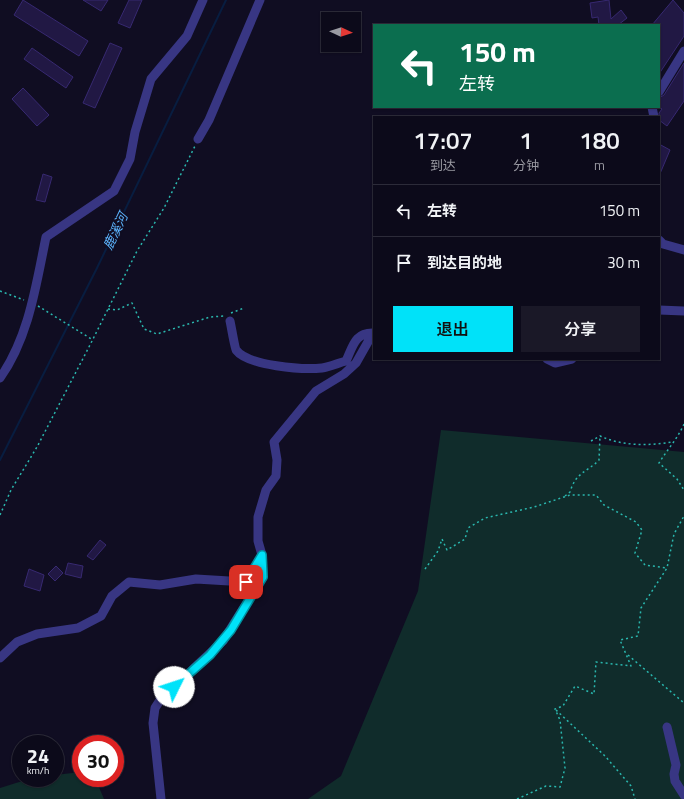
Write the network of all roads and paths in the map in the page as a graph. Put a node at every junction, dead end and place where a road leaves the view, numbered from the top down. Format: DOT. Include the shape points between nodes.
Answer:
graph roads {
  1 [pos="203,0"];
  2 [pos="260,0"];
  3 [pos="684,51"];
  4 [pos="660,90"];
  5 [pos="198,139"];
  6 [pos="660,241"];
  7 [pos="684,250"];
  8 [pos="0,291"];
  9 [pos="32,302"];
  10 [pos="244,308"];
  11 [pos="108,309"];
  12 [pos="660,310"];
  13 [pos="684,311"];
  14 [pos="226,318"];
  15 [pos="373,333"];
  16 [pos="373,335"];
  17 [pos="93,340"];
  18 [pos="550,360"];
  19 [pos="566,360"];
  20 [pos="0,378"];
  21 [pos="684,424"];
  22 [pos="600,436"];
  23 [pos="591,441"];
  24 [pos="672,442"];
  25 [pos="684,490"];
  26 [pos="563,497"];
  27 [pos="0,515"];
  28 [pos="684,516"];
  29 [pos="262,555"];
  30 [pos="667,568"];
  31 [pos="425,569"];
  32 [pos="626,654"];
  33 [pos="0,658"];
  34 [pos="684,703"];
  35 [pos="554,709"];
  36 [pos="667,727"];
  37 [pos="684,795"];
  38 [pos="161,799"];
  39 [pos="518,799"];
  40 [pos="635,799"];
  1 -- 9 [label="street" via="187,36 151,79 135,132 130,159 114,191 46,237"];
  2 -- 5 [label="street" via="209,120"];
  3 -- 4 [label="street"];
  5 -- 11 [label="path" via="164,208 137,251"];
  6 -- 7 [label="street"];
  8 -- 9 [label="path"];
  9 -- 17 [label="path"];
  9 -- 20 [label="street" via="21,340"];
  10 -- 14 [label="path"];
  11 -- 14 [label="path" via="117,310 132,304 144,328 157,334 210,317"];
  11 -- 17 [label="path"];
  12 -- 13 [label="street"];
  14 -- 15 [label="street" via="235,349 241,354 258,362 295,369 323,368 346,361 360,335"];
  16 -- 29 [label="street" via="356,363 344,374 316,391 274,442 276,476 266,490 258,517 258,541"];
  17 -- 27 [label="path"];
  18 -- 19 [label="street"];
  21 -- 24 [label="path"];
  22 -- 23 [label="path"];
  22 -- 24 [label="path" via="614,442 652,445"];
  22 -- 26 [label="path" via="599,460 591,468 581,472 570,492"];
  24 -- 25 [label="path" via="660,463"];
  26 -- 30 [label="path" via="596,495 604,505 636,522 642,530 634,553 645,565"];
  26 -- 31 [label="path" via="527,509 485,518 468,528 465,539 446,550 442,540 438,551"];
  28 -- 30 [label="path" via="674,534"];
  29 -- 33 [label="street" via="246,582 196,579 160,585 129,582 112,596 101,616 78,628 37,634 17,642"];
  29 -- 38 [label="street" via="263,577 224,641 183,680 164,694 155,708 153,723"];
  30 -- 32 [label="path" via="641,608 638,636 620,640"];
  32 -- 34 [label="path"];
  32 -- 35 [label="path" via="631,666 596,662 594,694 575,686 563,706"];
  35 -- 39 [label="path" via="560,720 565,768 560,787 546,786"];
  35 -- 40 [label="path" via="605,756 632,786"];
  36 -- 37 [label="street" via="676,765 675,781"];
}
